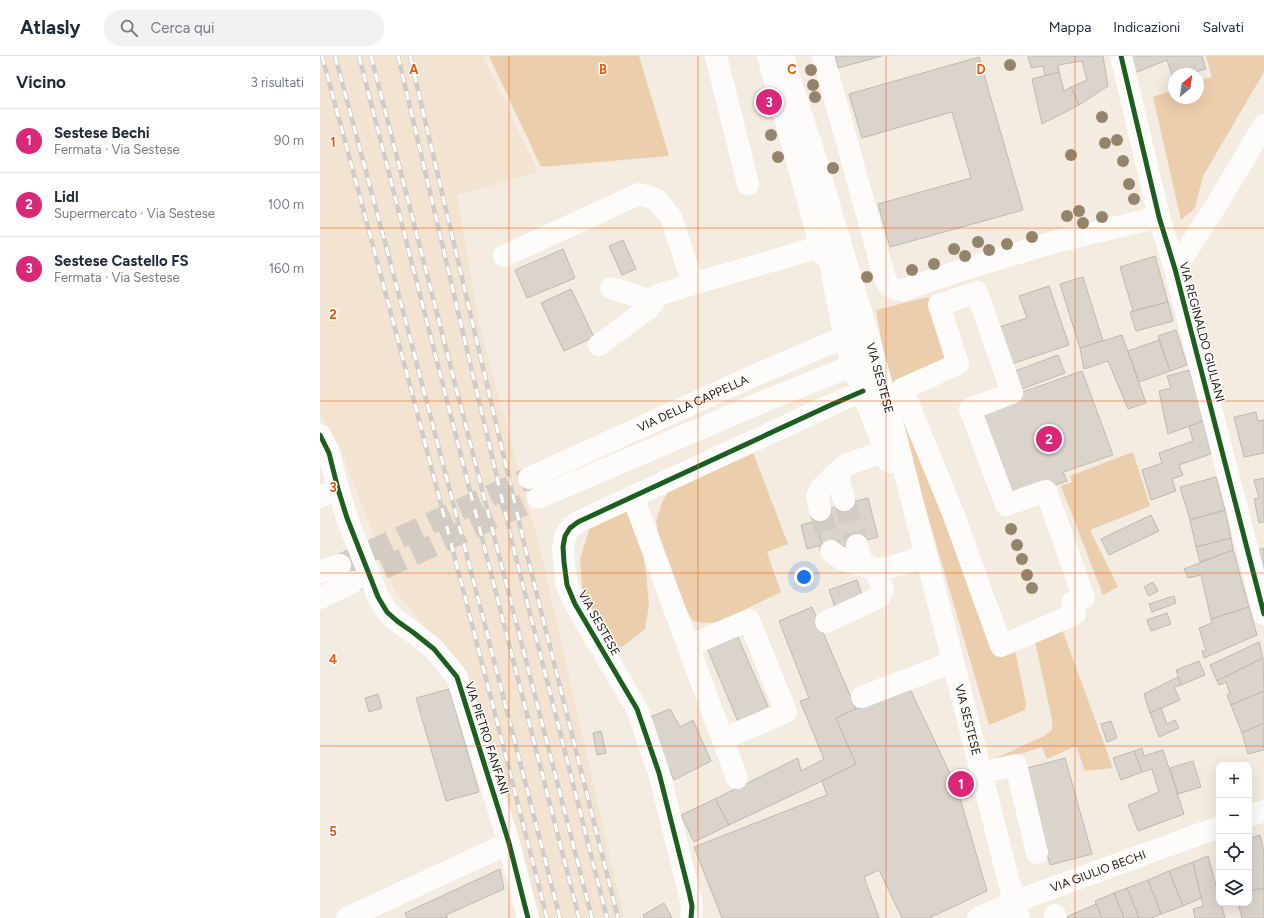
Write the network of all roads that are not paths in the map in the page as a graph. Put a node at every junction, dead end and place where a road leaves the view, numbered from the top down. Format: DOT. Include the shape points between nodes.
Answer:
graph roads {
  1 [pos="716,56"];
  2 [pos="768,56"];
  3 [pos="784,56"];
  4 [pos="823,56"];
  5 [pos="1120,56"];
  6 [pos="1264,125"];
  7 [pos="748,184"];
  8 [pos="1159,217"];
  9 [pos="833,247"];
  10 [pos="504,256"];
  11 [pos="1175,269"];
  12 [pos="693,284"];
  13 [pos="611,288"];
  14 [pos="658,295"];
  15 [pos="939,305"];
  16 [pos="599,345"];
  17 [pos="850,350"];
  18 [pos="863,391"];
  19 [pos="320,435"];
  20 [pos="893,444"];
  21 [pos="843,467"];
  22 [pos="529,478"];
  23 [pos="329,493"];
  24 [pos="633,497"];
  25 [pos="538,498"];
  26 [pos="844,500"];
  27 [pos="820,510"];
  28 [pos="857,544"];
  29 [pos="831,551"];
  30 [pos="923,556"];
  31 [pos="873,569"];
  32 [pos="353,582"];
  33 [pos="320,598"];
  34 [pos="1264,614"];
  35 [pos="826,622"];
  36 [pos="688,646"];
  37 [pos="953,662"];
  38 [pos="862,697"];
  39 [pos="723,739"];
  40 [pos="981,773"];
  41 [pos="738,778"];
  42 [pos="1264,811"];
  43 [pos="1252,815"];
  44 [pos="1216,828"];
  45 [pos="509,843"];
  46 [pos="1037,853"];
  47 [pos="1016,910"];
  48 [pos="353,917"];
  49 [pos="528,918"];
  50 [pos="692,918"];
  51 [pos="978,918"];
  1 -- 7 [label="street"];
  2 -- 9 [label="street, VIA SESTESE"];
  3 -- 9 [label="street, VIA SESTESE" via="811,144"];
  4 -- 8 [label="street" via="885,278 892,289 903,290 1051,243"];
  5 -- 8 [label="street, VIA REGINALDO GIULIANI"];
  6 -- 11 [label="street"];
  8 -- 11 [label="street, VIA REGINALDO GIULIANI"];
  9 -- 12 [label="street"];
  9 -- 17 [label="street"];
  9 -- 17 [label="street, VIA SESTESE" via="838,310"];
  9 -- 20 [label="street, VIA SESTESE" via="871,346"];
  10 -- 12 [label="street" via="639,194 656,199 671,217"];
  11 -- 34 [label="street, VIA REGINALDO GIULIANI"];
  12 -- 14 [label="street"];
  13 -- 14 [label="street" via="646,299"];
  14 -- 16 [label="street" via="649,308"];
  15 -- 15 [label="street" via="958,364 902,389 953,513 1001,646 1075,614 1072,603 1084,598 1046,491 1006,505 970,409 1012,393 977,292"];
  17 -- 18 [label="street, VIA SESTESE"];
  17 -- 20 [label="street"];
  17 -- 22 [label="street, VIA DELLA CAPPELLA" via="760,374"];
  17 -- 25 [label="street, VIA DELLA CAPPELLA" via="772,398"];
  18 -- 20 [label="street, VIA SESTESE"];
  18 -- 24 [label="street, VIA SESTESE"];
  19 -- 23 [label="street, VIA PIETRO FANFANI" via="329,453"];
  20 -- 21 [label="street"];
  20 -- 30 [label="street, VIA SESTESE"];
  21 -- 26 [label="street" via="839,481"];
  21 -- 27 [label="street" via="821,488 817,496"];
  23 -- 45 [label="street, VIA PIETRO FANFANI" via="348,518 378,597 387,612 434,649 457,676"];
  24 -- 36 [label="street"];
  24 -- 50 [label="street, VIA SESTESE" via="570,528 564,542 567,585 575,604 637,709 645,730 663,788 692,906"];
  28 -- 31 [label="street" via="862,560"];
  29 -- 31 [label="street" via="841,559"];
  30 -- 31 [label="street" via="890,567"];
  30 -- 37 [label="street, VIA SESTESE"];
  31 -- 35 [label="street" via="883,590 880,597"];
  32 -- 33 [label="street"];
  36 -- 39 [label="street"];
  36 -- 39 [label="street" via="749,620 786,712"];
  37 -- 38 [label="street"];
  37 -- 40 [label="street, VIA SESTESE"];
  39 -- 41 [label="street"];
  40 -- 46 [label="street" via="1016,765"];
  40 -- 47 [label="street, VIA SESTESE"];
  42 -- 43 [label="street"];
  44 -- 47 [label="street, VIA GIULIO BECHI"];
  45 -- 48 [label="street"];
  45 -- 49 [label="street, VIA PIETRO FANFANI"];
  47 -- 51 [label="street, VIA GIULIO BECHI"];
}
